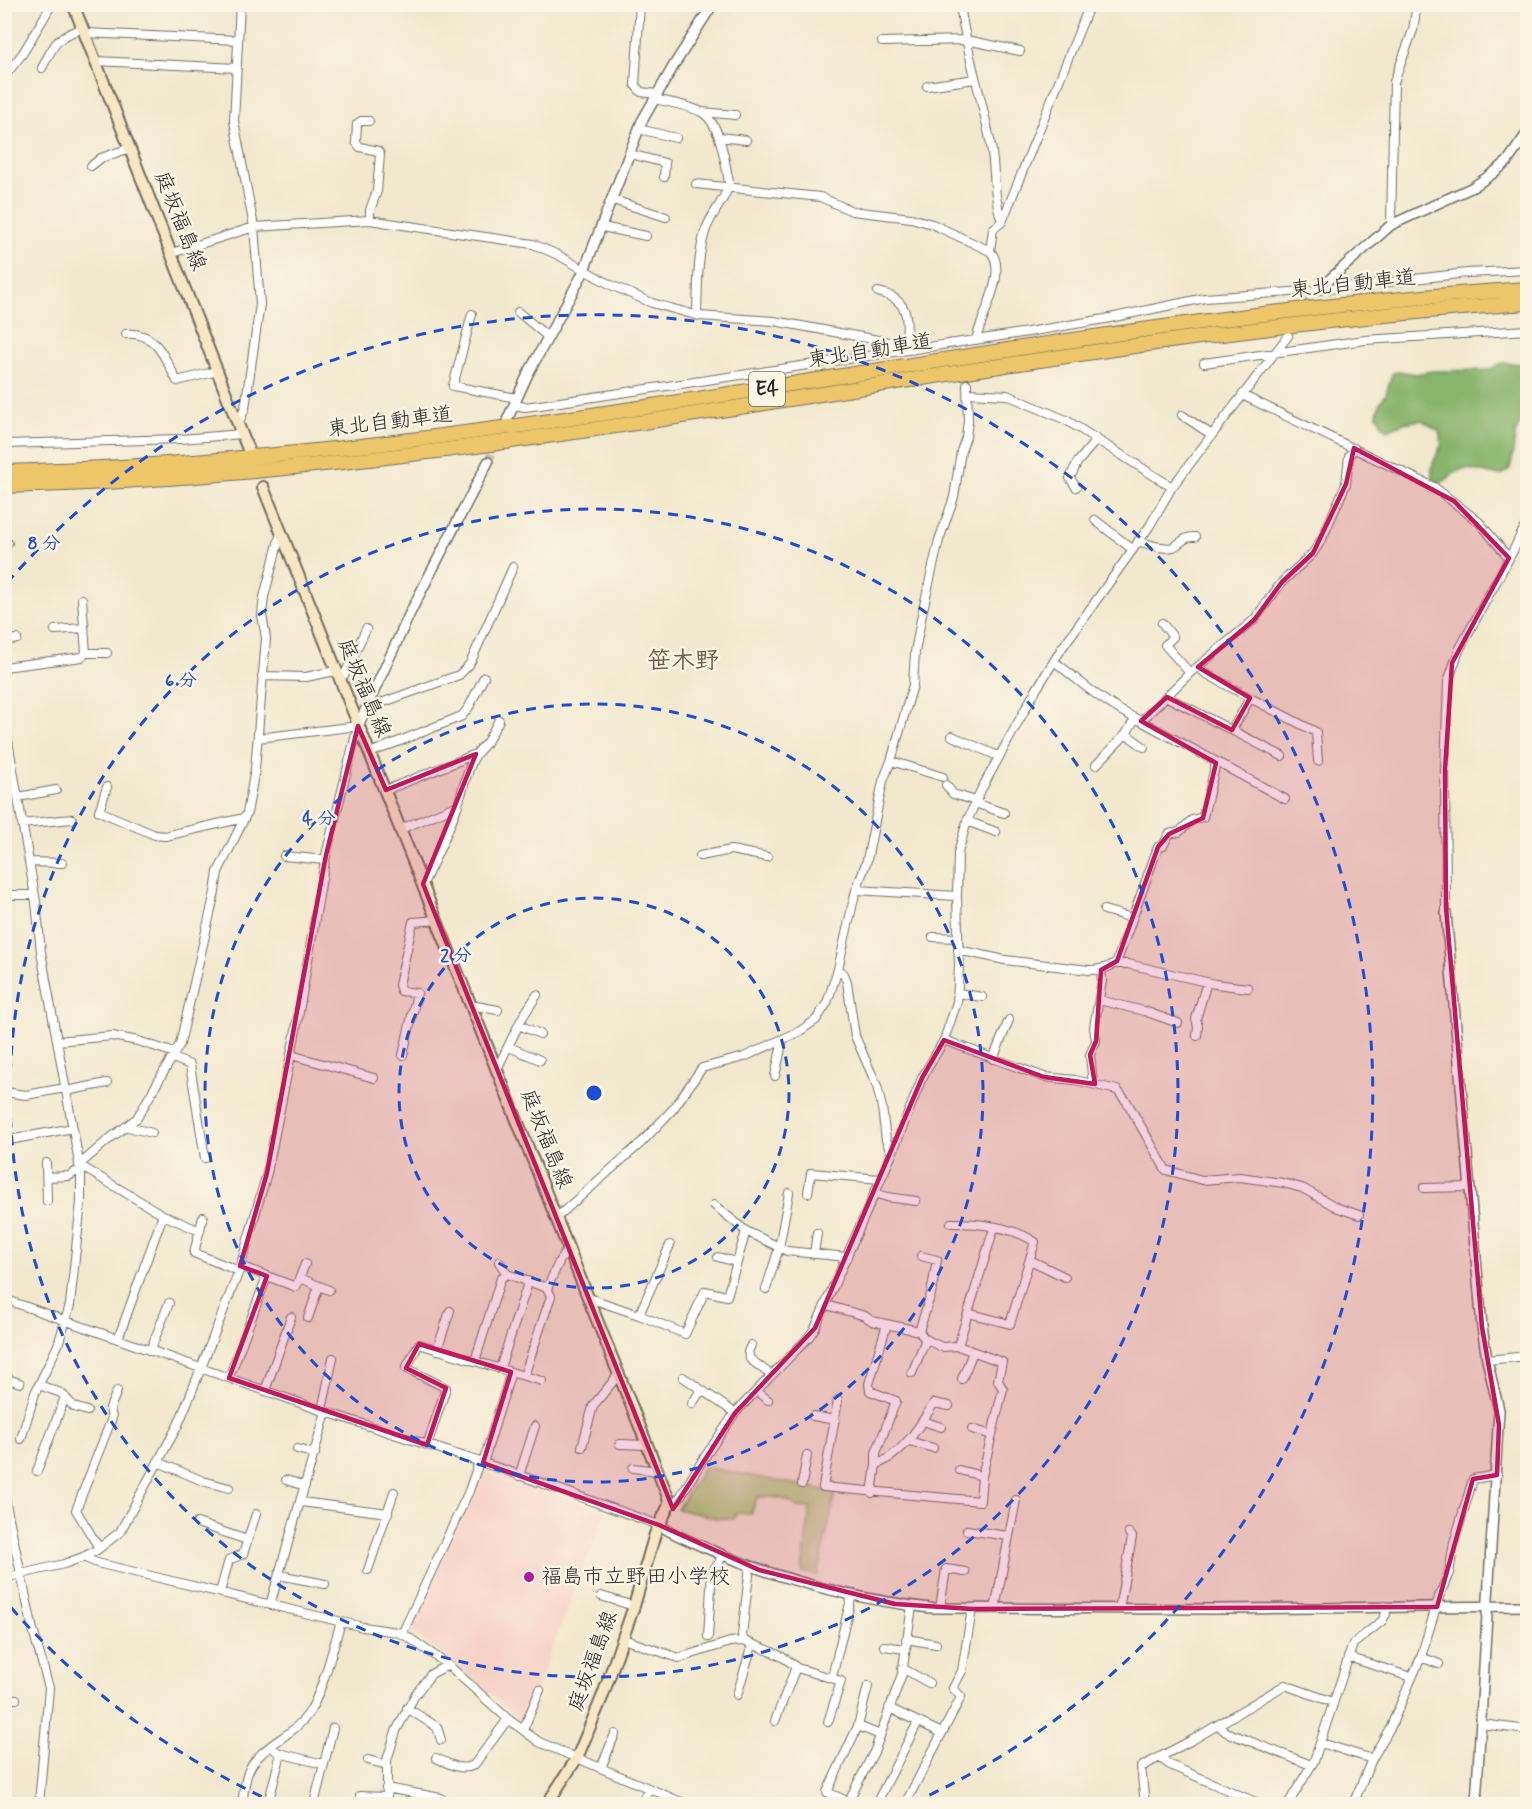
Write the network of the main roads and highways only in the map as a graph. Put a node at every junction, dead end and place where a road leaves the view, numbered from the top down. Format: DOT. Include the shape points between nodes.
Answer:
graph roads {
  1 [pos="73,4"];
  2 [pos="1527,289"];
  3 [pos="1527,303"];
  4 [pos="249,452"];
  5 [pos="4,472"];
  6 [pos="4,486"];
  7 [pos="263,487"];
  8 [pos="547,1804"];
  1 -- 4 [label="main road, 庭坂福島線"];
  2 -- 5 [label="highway, 東北自動車道 / E4" via="1163,327 618,413 351,449 163,465"];
  3 -- 6 [label="highway, 東北自動車道 / E4" via="1220,334 368,461 162,480"];
  7 -- 8 [label="main road, 庭坂福島線" via="669,1504 577,1758"];
}
